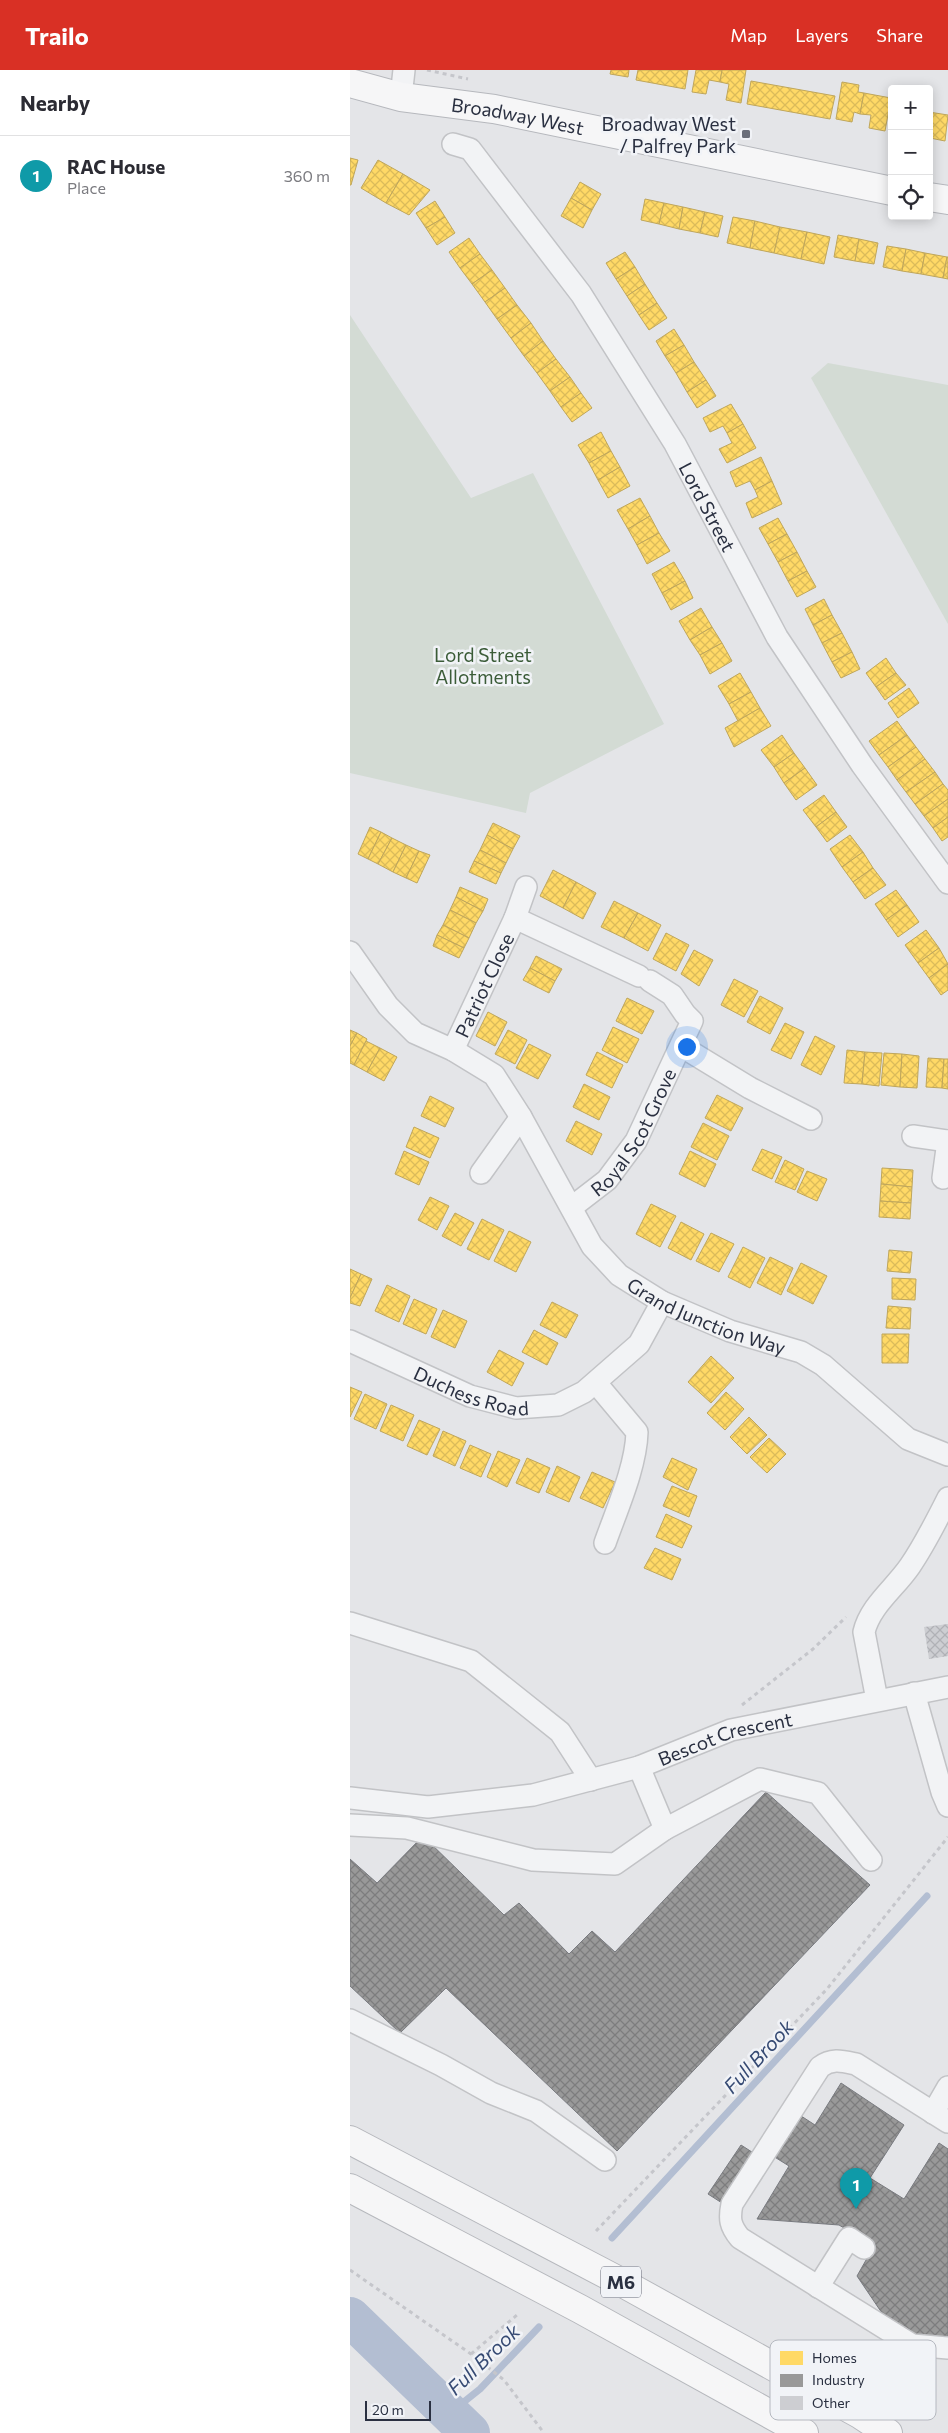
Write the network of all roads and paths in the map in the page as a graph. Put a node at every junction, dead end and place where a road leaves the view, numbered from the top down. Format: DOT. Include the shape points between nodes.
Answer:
graph roads {
  1 [pos="404,70"];
  2 [pos="350,83"];
  3 [pos="401,97"];
  4 [pos="453,144"];
  5 [pos="888,190"];
  6 [pos="933,198"];
  7 [pos="948,200"];
  8 [pos="948,882"];
  9 [pos="526,887"];
  10 [pos="514,918"];
  11 [pos="350,952"];
  12 [pos="692,1021"];
  13 [pos="681,1046"];
  14 [pos="453,1050"];
  15 [pos="521,1117"];
  16 [pos="811,1119"];
  17 [pos="913,1136"];
  18 [pos="948,1141"];
  19 [pos="481,1173"];
  20 [pos="943,1178"];
  21 [pos="572,1207"];
  22 [pos="662,1302"];
  23 [pos="350,1341"];
  24 [pos="596,1383"];
  25 [pos="948,1455"];
  26 [pos="948,1498"];
  27 [pos="605,1543"];
  28 [pos="847,1616"];
  29 [pos="350,1623"];
  30 [pos="948,1687"];
  31 [pos="914,1693"];
  32 [pos="877,1700"];
  33 [pos="738,1707"];
  34 [pos="639,1767"];
  35 [pos="591,1780"];
  36 [pos="350,1798"];
  37 [pos="948,1806"];
  38 [pos="350,1825"];
  39 [pos="665,1829"];
  40 [pos="948,1837"];
  41 [pos="871,1860"];
  42 [pos="350,2020"];
  43 [pos="948,2087"];
  44 [pos="941,2118"];
  45 [pos="350,2140"];
  46 [pos="605,2160"];
  47 [pos="350,2188"];
  48 [pos="596,2231"];
  49 [pos="864,2248"];
  50 [pos="350,2270"];
  51 [pos="818,2287"];
  52 [pos="517,2315"];
  53 [pos="904,2340"];
  54 [pos="472,2354"];
  55 [pos="770,2365"];
  56 [pos="770,2414"];
  57 [pos="781,2420"];
  58 [pos="868,2420"];
  59 [pos="544,2433"];
  60 [pos="804,2433"];
  61 [pos="888,2433"];
  1 -- 3 [label="street"];
  2 -- 3 [label="highway, Broadway West"];
  3 -- 5 [label="highway, Broadway West" via="494,109"];
  4 -- 8 [label="street, Lord Street" via="470,149 581,294 675,444 777,637 862,766"];
  6 -- 7 [label="highway"];
  9 -- 10 [label="street, Patriot Close"];
  10 -- 12 [label="street, Patriot Close" via="672,995"];
  10 -- 14 [label="street, Patriot Close"];
  11 -- 14 [label="street, Grand Junction Way" via="388,1006 415,1033"];
  12 -- 13 [label="street, Royal Scot Grove"];
  13 -- 16 [label="street, Royal Scot Grove" via="750,1088"];
  13 -- 21 [label="street, Royal Scot Grove" via="628,1153 607,1180"];
  14 -- 15 [label="street, Grand Junction Way" via="494,1075"];
  15 -- 19 [label="street"];
  15 -- 21 [label="street, Grand Junction Way"];
  17 -- 18 [label="street"];
  18 -- 20 [label="street"];
  21 -- 22 [label="street, Grand Junction Way" via="592,1246 619,1275"];
  22 -- 24 [label="street, Duchess Road" via="639,1344"];
  22 -- 25 [label="street, Grand Junction Way" via="730,1331 801,1352 823,1365 908,1439"];
  23 -- 24 [label="street, Duchess Road" via="470,1396 516,1408 558,1405"];
  24 -- 27 [label="street" via="637,1432 632,1461"];
  26 -- 32 [label="street" via="929,1537 870,1615 866,1626"];
  28 -- 33 [label="path" via="813,1649"];
  29 -- 35 [label="street" via="472,1661 560,1732"];
  30 -- 31 [label="street, Bescot Crescent"];
  31 -- 32 [label="street, Bescot Crescent"];
  31 -- 37 [label="street"];
  32 -- 34 [label="street, Bescot Crescent" via="731,1730"];
  34 -- 35 [label="street, Bescot Crescent"];
  34 -- 39 [label="street"];
  35 -- 36 [label="street, Bescot Crescent" via="534,1795 428,1806"];
  38 -- 39 [label="street" via="407,1828 532,1860 615,1864"];
  39 -- 41 [label="street" via="760,1779 818,1793"];
  40 -- 48 [label="path" via="827,1989"];
  42 -- 46 [label="street" via="491,2093 536,2111"];
  43 -- 44 [label="street"];
  44 -- 51 [label="street" via="856,2064 839,2060 828,2061 820,2067 732,2204 730,2217 731,2228 740,2238"];
  45 -- 55 [label="highway, M6" via="619,2281"];
  47 -- 56 [label="highway, M6" via="580,2309"];
  49 -- 51 [label="street" via="848,2238"];
  50 -- 54 [label="path"];
  51 -- 53 [label="street"];
  52 -- 54 [label="path"];
  54 -- 59 [label="path" via="504,2380"];
  57 -- 60 [label="highway, M6"];
  58 -- 61 [label="highway, M6"];
}
